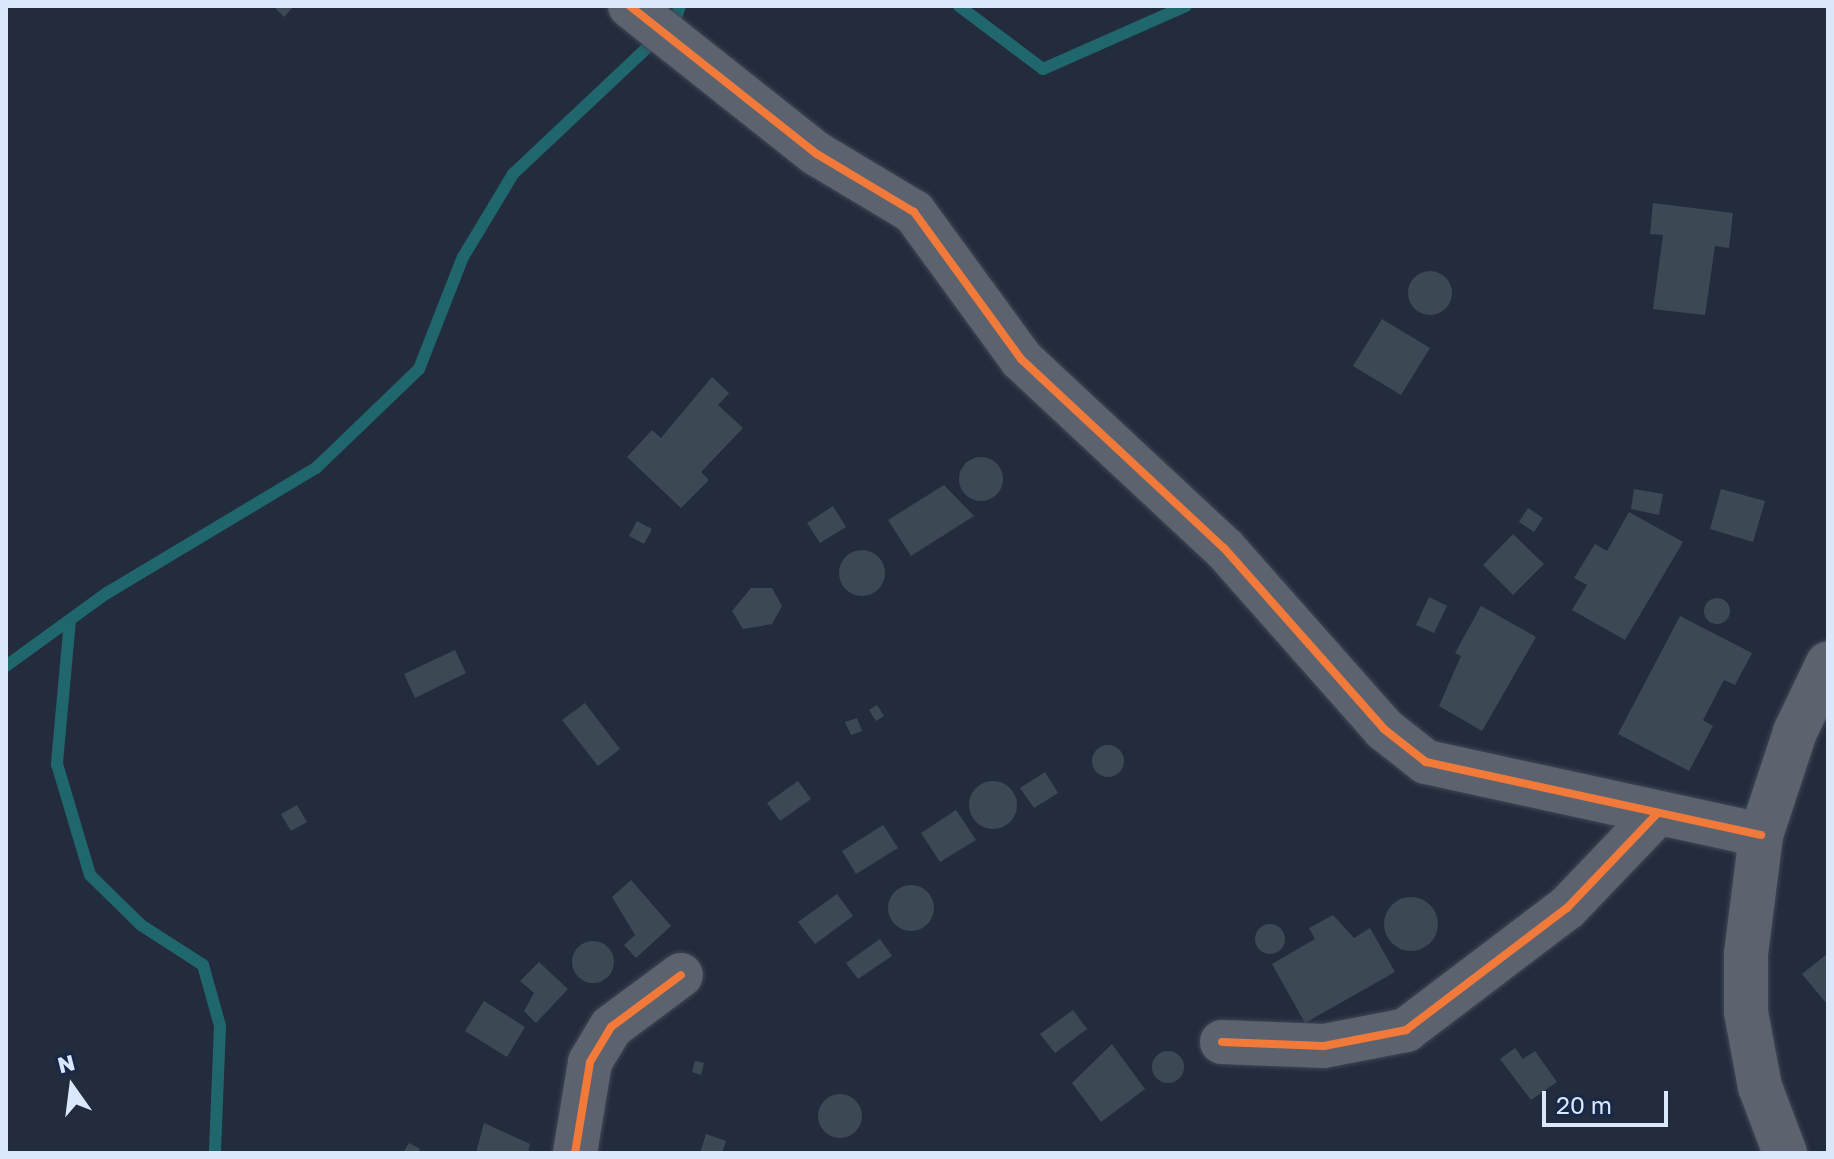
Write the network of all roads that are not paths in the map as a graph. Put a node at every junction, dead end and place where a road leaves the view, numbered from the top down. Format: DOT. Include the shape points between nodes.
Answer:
graph roads {
  1 [pos="630,6"];
  2 [pos="1828,663"];
  3 [pos="1656,815"];
  4 [pos="1761,835"];
  5 [pos="681,975"];
  6 [pos="1222,1042"];
  7 [pos="575,1153"];
  8 [pos="1785,1153"];
  1 -- 3 [label="street" via="817,154 914,212 1021,359 1224,548 1384,729 1426,762"];
  2 -- 4 [label="street" via="1795,732"];
  3 -- 4 [label="street"];
  3 -- 6 [label="street" via="1567,908 1406,1030 1324,1046"];
  4 -- 8 [label="street" via="1746,1012 1760,1087"];
  5 -- 7 [label="street" via="611,1027 590,1062"];
}
